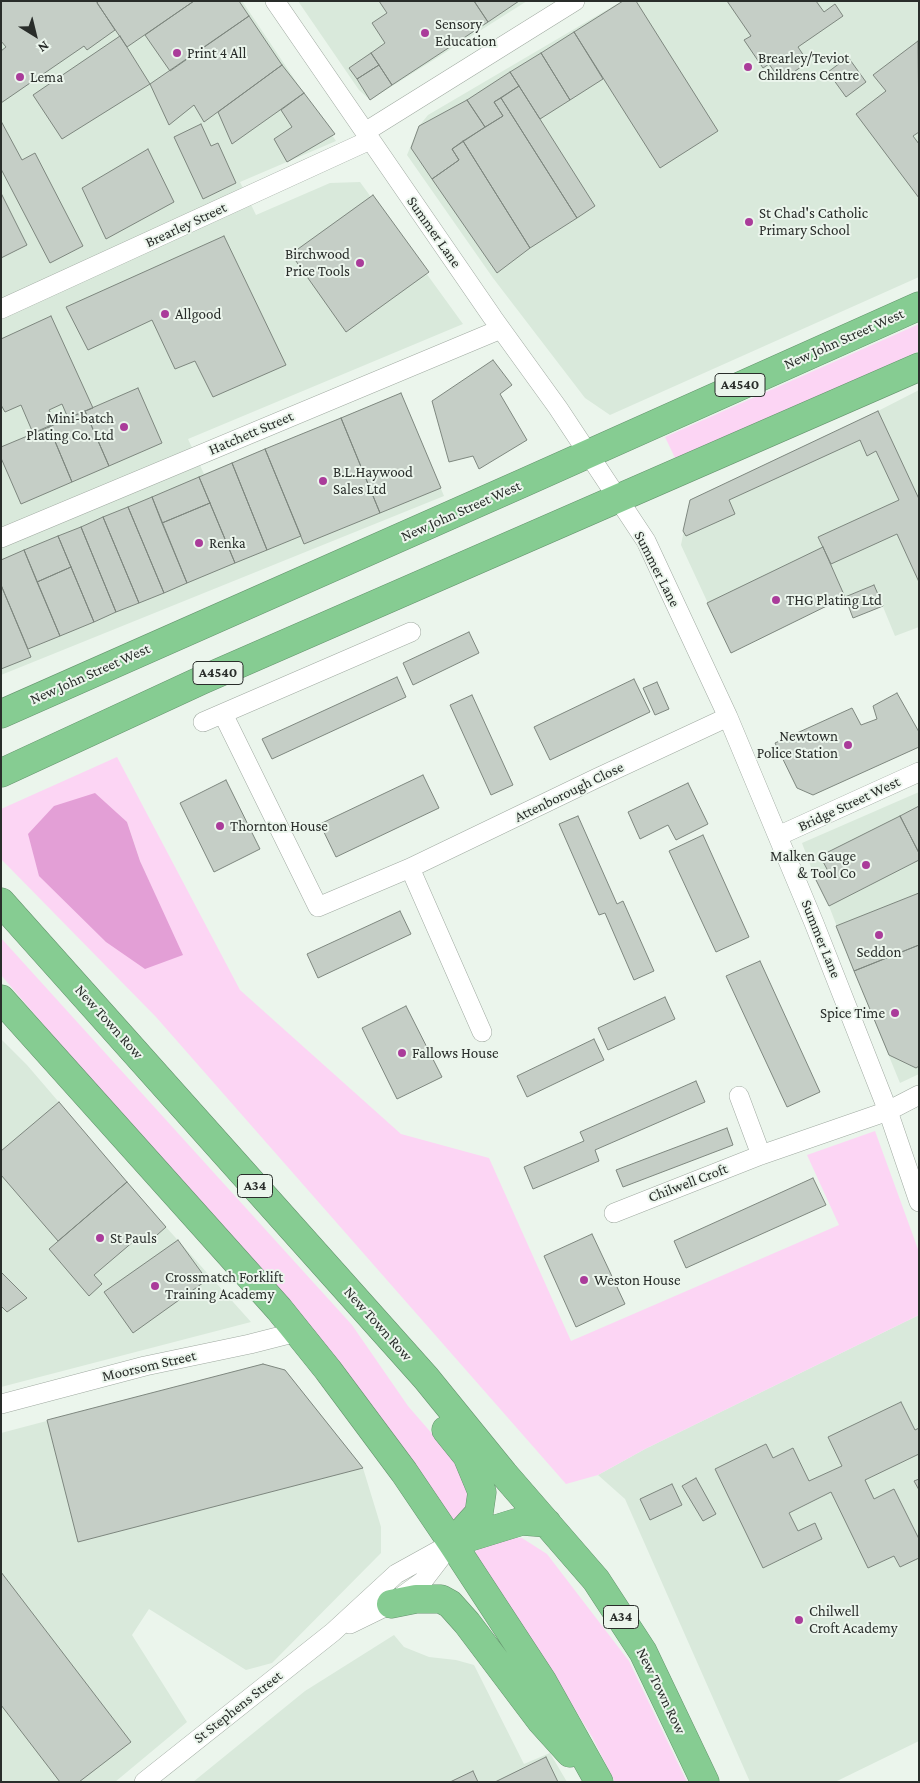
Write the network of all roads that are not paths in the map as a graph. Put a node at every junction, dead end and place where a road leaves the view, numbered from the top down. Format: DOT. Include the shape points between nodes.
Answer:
graph roads {
  1 [pos="275,1"];
  2 [pos="575,1"];
  3 [pos="368,136"];
  4 [pos="919,306"];
  5 [pos="1,309"];
  6 [pos="502,329"];
  7 [pos="919,367"];
  8 [pos="588,453"];
  9 [pos="618,499"];
  10 [pos="1,538"];
  11 [pos="411,632"];
  12 [pos="1,714"];
  13 [pos="223,714"];
  14 [pos="728,717"];
  15 [pos="203,722"];
  16 [pos="919,772"];
  17 [pos="1,773"];
  18 [pos="778,836"];
  19 [pos="410,868"];
  20 [pos="1,902"];
  21 [pos="1,999"];
  22 [pos="482,1032"];
  23 [pos="919,1095"];
  24 [pos="739,1096"];
  25 [pos="888,1111"];
  26 [pos="761,1155"];
  27 [pos="919,1202"];
  28 [pos="614,1213"];
  29 [pos="365,1309"];
  30 [pos="297,1332"];
  31 [pos="1,1404"];
  32 [pos="547,1523"];
  33 [pos="452,1543"];
  34 [pos="391,1604"];
  35 [pos="333,1632"];
  36 [pos="144,1782"];
  37 [pos="598,1782"];
  38 [pos="705,1782"];
  1 -- 3 [label="street, Summer Lane"];
  2 -- 3 [label="street, Brearley Street"];
  3 -- 5 [label="street, Brearley Street"];
  3 -- 6 [label="street, Summer Lane"];
  4 -- 8 [label="highway, New John Street West / A4540"];
  6 -- 8 [label="street, Summer Lane"];
  6 -- 10 [label="street, Hatchett Street"];
  7 -- 9 [label="highway, A4540"];
  8 -- 9 [label="street, Summer Lane"];
  8 -- 12 [label="highway, New John Street West / A4540"];
  9 -- 14 [label="street, Summer Lane" via="646,541"];
  9 -- 17 [label="highway, A4540" via="202,680"];
  11 -- 13 [label="street"];
  13 -- 15 [label="street"];
  13 -- 19 [label="street, Attenborough Close" via="318,907"];
  14 -- 18 [label="street, Summer Lane"];
  14 -- 19 [label="street, Attenborough Close"];
  16 -- 18 [label="street, Bridge Street West"];
  18 -- 25 [label="street, Summer Lane"];
  19 -- 22 [label="street"];
  20 -- 29 [label="highway, New Town Row / A34"];
  21 -- 30 [label="highway"];
  23 -- 25 [label="street, Chilwell Croft"];
  24 -- 26 [label="street"];
  25 -- 26 [label="street, Chilwell Croft"];
  25 -- 27 [label="street, Summer Lane"];
  26 -- 28 [label="street, Chilwell Croft"];
  29 -- 32 [label="highway, New Town Row / A34"];
  29 -- 33 [label="highway" via="401,1373 466,1456 482,1492 479,1513"];
  30 -- 31 [label="street, Moorsom Street" via="145,1366"];
  30 -- 33 [label="highway" via="404,1472"];
  32 -- 33 [label="highway" via="522,1521"];
  32 -- 38 [label="highway, New Town Row / A34" via="596,1580 643,1652"];
  33 -- 34 [label="street, St Stephens Street" via="423,1581"];
  33 -- 35 [label="street, St Stephens Street" via="396,1574"];
  33 -- 37 [label="highway" via="543,1682"];
  34 -- 35 [label="street, St Stephens Street"];
  34 -- 37 [label="highway" via="441,1599 450,1604 541,1721"];
  35 -- 36 [label="street, St Stephens Street"];
}
